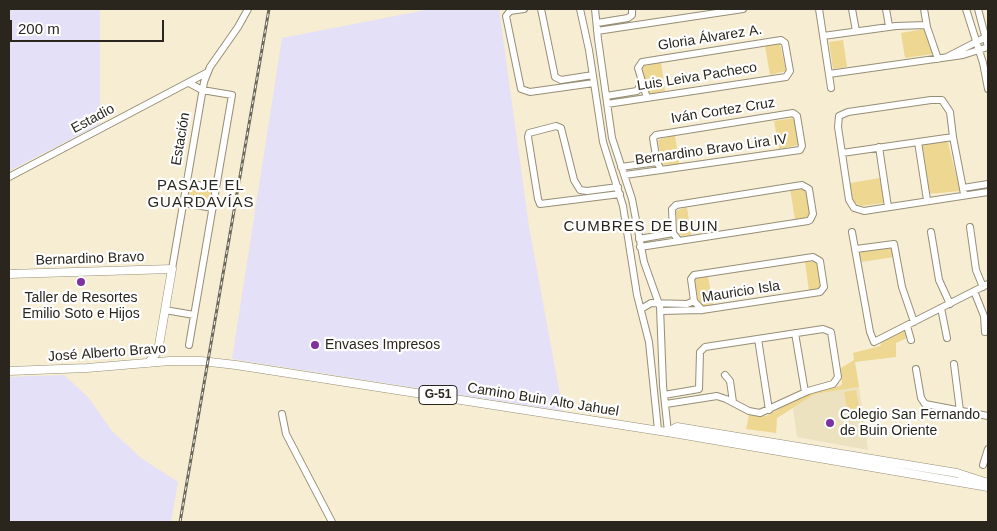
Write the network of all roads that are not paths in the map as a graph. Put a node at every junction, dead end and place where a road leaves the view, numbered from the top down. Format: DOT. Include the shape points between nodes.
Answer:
graph roads {
  1 [pos="248,9"];
  2 [pos="524,9"];
  3 [pos="541,9"];
  4 [pos="580,9"];
  5 [pos="595,9"];
  6 [pos="743,9"];
  7 [pos="819,9"];
  8 [pos="852,9"];
  9 [pos="886,9"];
  10 [pos="924,9"];
  11 [pos="966,9"];
  12 [pos="978,9"];
  13 [pos="632,12"];
  14 [pos="597,23"];
  15 [pos="639,25"];
  16 [pos="926,25"];
  17 [pos="889,26"];
  18 [pos="597,31"];
  19 [pos="856,31"];
  20 [pos="823,36"];
  21 [pos="986,38"];
  22 [pos="976,42"];
  23 [pos="988,47"];
  24 [pos="599,48"];
  25 [pos="589,50"];
  26 [pos="979,50"];
  27 [pos="942,58"];
  28 [pos="208,72"];
  29 [pos="789,74"];
  30 [pos="829,74"];
  31 [pos="593,75"];
  32 [pos="557,78"];
  33 [pos="189,83"];
  34 [pos="594,83"];
  35 [pos="641,84"];
  36 [pos="560,87"];
  37 [pos="831,88"];
  38 [pos="550,89"];
  39 [pos="988,89"];
  40 [pos="202,90"];
  41 [pos="606,96"];
  42 [pos="646,98"];
  43 [pos="607,104"];
  44 [pos="611,128"];
  45 [pos="601,130"];
  46 [pos="953,137"];
  47 [pos="918,142"];
  48 [pos="879,147"];
  49 [pos="801,148"];
  50 [pos="842,153"];
  51 [pos="657,162"];
  52 [pos="621,167"];
  53 [pos="661,170"];
  54 [pos="625,175"];
  55 [pos="9,177"];
  56 [pos="186,183"];
  57 [pos="988,184"];
  58 [pos="216,188"];
  59 [pos="580,190"];
  60 [pos="619,190"];
  61 [pos="964,191"];
  62 [pos="988,192"];
  63 [pos="632,199"];
  64 [pos="578,200"];
  65 [pos="927,200"];
  66 [pos="622,202"];
  67 [pos="183,203"];
  68 [pos="888,207"];
  69 [pos="213,208"];
  70 [pos="970,228"];
  71 [pos="852,232"];
  72 [pos="931,232"];
  73 [pos="673,233"];
  74 [pos="639,239"];
  75 [pos="679,241"];
  76 [pos="640,247"];
  77 [pos="856,249"];
  78 [pos="172,269"];
  79 [pos="9,274"];
  80 [pos="986,286"];
  81 [pos="974,292"];
  82 [pos="694,301"];
  83 [pos="660,303"];
  84 [pos="950,304"];
  85 [pos="941,308"];
  86 [pos="640,309"];
  87 [pos="165,310"];
  88 [pos="702,310"];
  89 [pos="661,311"];
  90 [pos="194,314"];
  91 [pos="914,322"];
  92 [pos="907,326"];
  93 [pos="985,332"];
  94 [pos="795,333"];
  95 [pos="947,338"];
  96 [pos="758,339"];
  97 [pos="912,340"];
  98 [pos="159,344"];
  99 [pos="189,345"];
  100 [pos="170,361"];
  101 [pos="206,362"];
  102 [pos="148,363"];
  103 [pos="954,364"];
  104 [pos="916,369"];
  105 [pos="9,370"];
  106 [pos="725,375"];
  107 [pos="701,385"];
  108 [pos="652,391"];
  109 [pos="805,392"];
  110 [pos="664,393"];
  111 [pos="708,397"];
  112 [pos="733,402"];
  113 [pos="666,404"];
  114 [pos="769,410"];
  115 [pos="960,411"];
  116 [pos="282,414"];
  117 [pos="988,416"];
  118 [pos="658,430"];
  119 [pos="668,432"];
  120 [pos="988,449"];
  121 [pos="988,453"];
  122 [pos="983,465"];
  123 [pos="988,485"];
  124 [pos="332,522"];
  1 -- 28 [label="street, Estación"];
  2 -- 38 [label="street" via="508,12 506,18 521,89 530,92"];
  3 -- 32 [label="street"];
  4 -- 25 [label="street"];
  5 -- 14 [label="street"];
  6 -- 15 [label="street"];
  7 -- 20 [label="street"];
  8 -- 19 [label="street"];
  9 -- 17 [label="street"];
  10 -- 16 [label="street"];
  11 -- 22 [label="street"];
  12 -- 21 [label="street"];
  13 -- 14 [label="street"];
  13 -- 15 [label="street"];
  14 -- 18 [label="street"];
  15 -- 18 [label="street"];
  16 -- 17 [label="street"];
  16 -- 27 [label="street"];
  17 -- 19 [label="street"];
  18 -- 24 [label="street"];
  19 -- 20 [label="street"];
  20 -- 30 [label="street"];
  21 -- 22 [label="street"];
  21 -- 23 [label="street"];
  22 -- 26 [label="street"];
  22 -- 27 [label="street"];
  23 -- 26 [label="street"];
  24 -- 25 [label="street"];
  24 -- 41 [label="street"];
  25 -- 31 [label="street"];
  26 -- 27 [label="street"];
  26 -- 39 [label="street"];
  27 -- 30 [label="street"];
  28 -- 33 [label="street, Estadio"];
  28 -- 40 [label="street, Estación"];
  29 -- 35 [label="street, Gloria Álvarez A." via="784,41 643,61 639,64"];
  29 -- 42 [label="street, Luis Leiva Pacheco"];
  30 -- 37 [label="street"];
  31 -- 32 [label="street"];
  31 -- 34 [label="street"];
  32 -- 36 [label="street"];
  32 -- 38 [label="street"];
  33 -- 40 [label="street"];
  33 -- 55 [label="street, Estadio"];
  34 -- 36 [label="street"];
  34 -- 45 [label="street"];
  35 -- 41 [label="street, Luis Leiva Pacheco" via="637,91"];
  35 -- 42 [label="street"];
  36 -- 38 [label="street"];
  40 -- 56 [label="street, Estación"];
  40 -- 58 [label="street" via="232,95"];
  41 -- 43 [label="street"];
  42 -- 43 [label="street, Luis Leiva Pacheco"];
  43 -- 44 [label="street"];
  44 -- 45 [label="street"];
  44 -- 52 [label="street"];
  45 -- 60 [label="street"];
  46 -- 47 [label="street"];
  46 -- 50 [label="street" via="950,112 944,102 931,100 839,116"];
  46 -- 61 [label="street"];
  47 -- 48 [label="street"];
  47 -- 65 [label="street"];
  48 -- 50 [label="street"];
  48 -- 68 [label="street"];
  49 -- 51 [label="street, Iván Cortez Cruz" via="796,114 654,136"];
  49 -- 53 [label="street, Bernardino Bravo Lira IV"];
  50 -- 68 [label="street" via="849,200 854,208"];
  51 -- 52 [label="street, Bernardino Bravo Lira IV"];
  51 -- 53 [label="street"];
  52 -- 54 [label="street"];
  53 -- 54 [label="street, Bernardino Bravo Lira IV"];
  54 -- 63 [label="street"];
  56 -- 58 [label="street"];
  56 -- 67 [label="street, Estación"];
  57 -- 61 [label="street"];
  58 -- 69 [label="street"];
  59 -- 60 [label="street"];
  59 -- 64 [label="street"];
  59 -- 64 [label="street" via="574,180 560,127 533,130 528,134 540,204"];
  60 -- 64 [label="street"];
  60 -- 66 [label="street"];
  61 -- 62 [label="street"];
  61 -- 65 [label="street"];
  63 -- 66 [label="street"];
  63 -- 74 [label="street"];
  65 -- 68 [label="street"];
  66 -- 86 [label="street"];
  67 -- 69 [label="street"];
  67 -- 78 [label="street, Estación"];
  69 -- 90 [label="street"];
  70 -- 80 [label="street" via="976,270"];
  71 -- 77 [label="street"];
  72 -- 84 [label="street" via="939,280"];
  73 -- 74 [label="street"];
  73 -- 75 [label="street"];
  73 -- 75 [label="street" via="672,209 676,205 806,186 809,190 812,219"];
  74 -- 76 [label="street"];
  75 -- 76 [label="street"];
  76 -- 83 [label="street"];
  77 -- 91 [label="street" via="894,244 903,292"];
  77 -- 92 [label="street" via="874,342"];
  78 -- 79 [label="main road, Bernardino Bravo"];
  78 -- 87 [label="main road, Estación"];
  80 -- 81 [label="street"];
  81 -- 84 [label="street"];
  81 -- 93 [label="street" via="984,316"];
  82 -- 83 [label="street, Mauricio Isla" via="687,304"];
  82 -- 88 [label="street"];
  82 -- 88 [label="street, Mauricio Isla" via="692,277 695,275 818,258 823,290"];
  83 -- 86 [label="street, Mauricio Isla"];
  83 -- 89 [label="street"];
  84 -- 85 [label="street"];
  85 -- 91 [label="street"];
  85 -- 95 [label="street"];
  86 -- 108 [label="street" via="650,348"];
  87 -- 90 [label="street"];
  87 -- 98 [label="main road, Estación"];
  88 -- 89 [label="street, Mauricio Isla"];
  89 -- 110 [label="street"];
  90 -- 99 [label="street"];
  91 -- 92 [label="street"];
  92 -- 97 [label="street"];
  94 -- 96 [label="street"];
  94 -- 109 [label="street"];
  94 -- 109 [label="street" via="828,329 831,335 837,374 835,383"];
  96 -- 107 [label="street" via="703,348 700,355"];
  96 -- 114 [label="street"];
  98 -- 100 [label="main road"];
  98 -- 102 [label="main road, Estación"];
  100 -- 101 [label="main road, José Alberto Bravo / G-51"];
  100 -- 102 [label="main road, José Alberto Bravo / G-51"];
  101 -- 118 [label="main road, Camino Buin Alto Jahuel / G-51" via="291,372"];
  102 -- 105 [label="main road, José Alberto Bravo / G-51"];
  103 -- 115 [label="street"];
  104 -- 115 [label="street" via="923,402"];
  106 -- 112 [label="street" via="730,381"];
  107 -- 110 [label="street" via="694,391"];
  107 -- 111 [label="street"];
  108 -- 110 [label="street"];
  108 -- 118 [label="street"];
  109 -- 114 [label="street"];
  110 -- 113 [label="street"];
  111 -- 112 [label="street" via="723,397"];
  111 -- 113 [label="street"];
  112 -- 114 [label="street" via="756,413"];
  113 -- 119 [label="street"];
  115 -- 117 [label="street"];
  116 -- 124 [label="street" via="286,434"];
  118 -- 119 [label="main road, Camino Buin Alto Jahuel / G-51"];
  119 -- 123 [label="main road, Camino Buin Alto Jahuel / G-51"];
  120 -- 121 [label="street"];
  121 -- 122 [label="street"];
}
